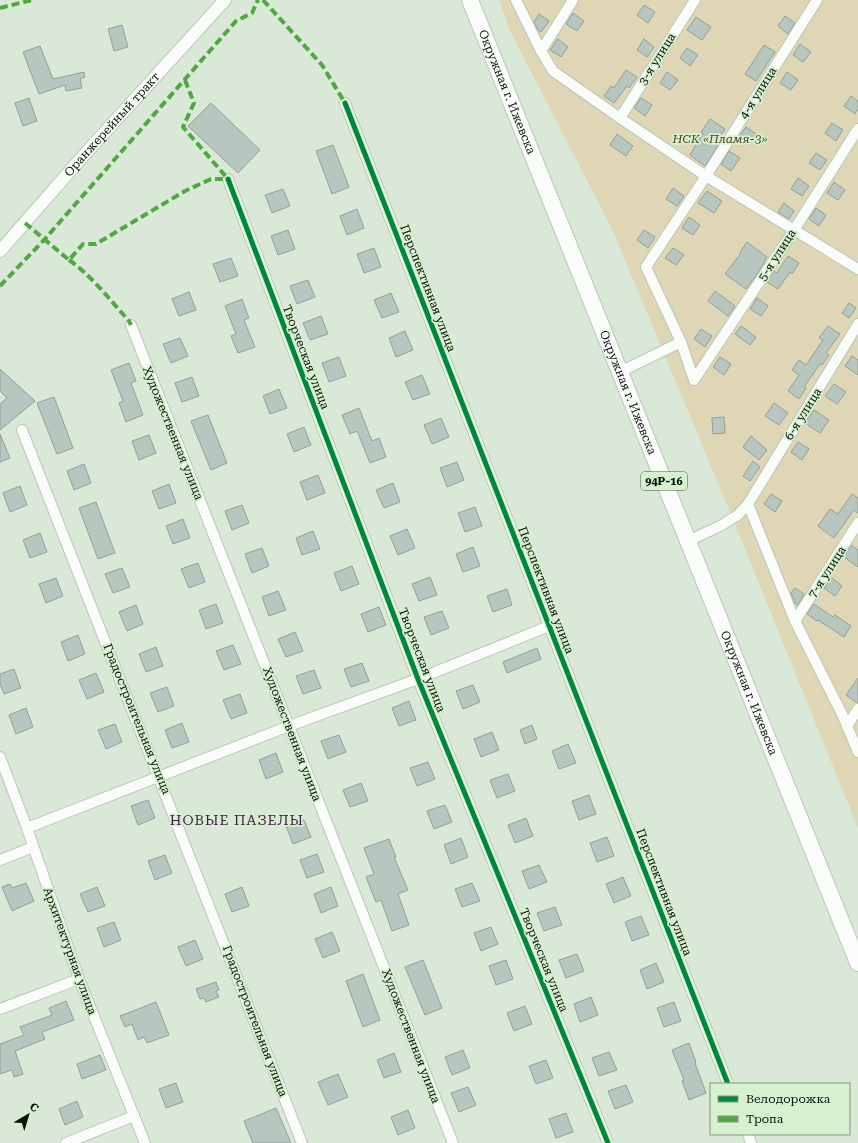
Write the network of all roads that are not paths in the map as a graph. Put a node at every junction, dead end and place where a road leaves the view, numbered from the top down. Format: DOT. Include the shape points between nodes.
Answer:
graph roads {
  1 [pos="226,0"];
  2 [pos="470,0"];
  3 [pos="516,0"];
  4 [pos="573,0"];
  5 [pos="695,0"];
  6 [pos="817,0"];
  7 [pos="541,51"];
  8 [pos="345,103"];
  9 [pos="620,118"];
  10 [pos="858,129"];
  11 [pos="706,176"];
  12 [pos="228,179"];
  13 [pos="794,230"];
  14 [pos="0,252"];
  15 [pos="858,269"];
  16 [pos="858,324"];
  17 [pos="131,325"];
  18 [pos="680,342"];
  19 [pos="620,372"];
  20 [pos="22,430"];
  21 [pos="748,504"];
  22 [pos="858,523"];
  23 [pos="688,541"];
  24 [pos="795,621"];
  25 [pos="549,626"];
  26 [pos="418,679"];
  27 [pos="858,709"];
  28 [pos="289,726"];
  29 [pos="847,726"];
  30 [pos="858,752"];
  31 [pos="0,757"];
  32 [pos="159,776"];
  33 [pos="27,828"];
  34 [pos="33,847"];
  35 [pos="0,860"];
  36 [pos="858,963"];
  37 [pos="79,979"];
  38 [pos="0,1009"];
  39 [pos="728,1083"];
  40 [pos="134,1116"];
  41 [pos="66,1143"];
  42 [pos="145,1143"];
  43 [pos="302,1143"];
  44 [pos="453,1143"];
  45 [pos="608,1143"];
  1 -- 14 [label="street, Оранжерейный тракт" via="84,155"];
  2 -- 19 [label="main road, Окружная г. Ижевска / 94Р-16"];
  3 -- 7 [label="street"];
  4 -- 7 [label="street"];
  5 -- 9 [label="street, 3-я улица"];
  6 -- 11 [label="street, 4-я улица"];
  7 -- 9 [label="street" via="553,71"];
  8 -- 25 [label="street, Перспективная улица"];
  9 -- 11 [label="street"];
  10 -- 13 [label="street, 5-я улица"];
  11 -- 13 [label="street"];
  11 -- 18 [label="street, 4-я улица" via="646,267"];
  12 -- 26 [label="street, Творческая улица"];
  13 -- 15 [label="street"];
  13 -- 18 [label="street, 5-я улица" via="694,380"];
  16 -- 21 [label="street, 6-я улица"];
  17 -- 28 [label="street, Художественная улица"];
  18 -- 19 [label="street"];
  19 -- 23 [label="main road, Окружная г. Ижевска / 94Р-16"];
  20 -- 32 [label="street, Градостроительная улица"];
  21 -- 23 [label="street, 6-я улица" via="738,515"];
  21 -- 24 [label="street"];
  22 -- 24 [label="street, 7-я улица"];
  23 -- 36 [label="main road, Окружная г. Ижевска / 94Р-16"];
  24 -- 29 [label="street"];
  25 -- 26 [label="street"];
  25 -- 39 [label="street, Перспективная улица"];
  26 -- 28 [label="street"];
  26 -- 45 [label="street, Творческая улица"];
  27 -- 29 [label="street"];
  28 -- 32 [label="street"];
  28 -- 44 [label="street, Художественная улица"];
  29 -- 30 [label="street"];
  31 -- 33 [label="street, Архитектурная улица"];
  32 -- 33 [label="street"];
  32 -- 43 [label="street, Градостроительная улица"];
  33 -- 34 [label="street, Архитектурная улица"];
  34 -- 35 [label="street"];
  34 -- 37 [label="street, Архитектурная улица"];
  37 -- 38 [label="street"];
  37 -- 40 [label="street, Архитектурная улица"];
  40 -- 41 [label="street"];
  40 -- 42 [label="street, Архитектурная улица"];
}
